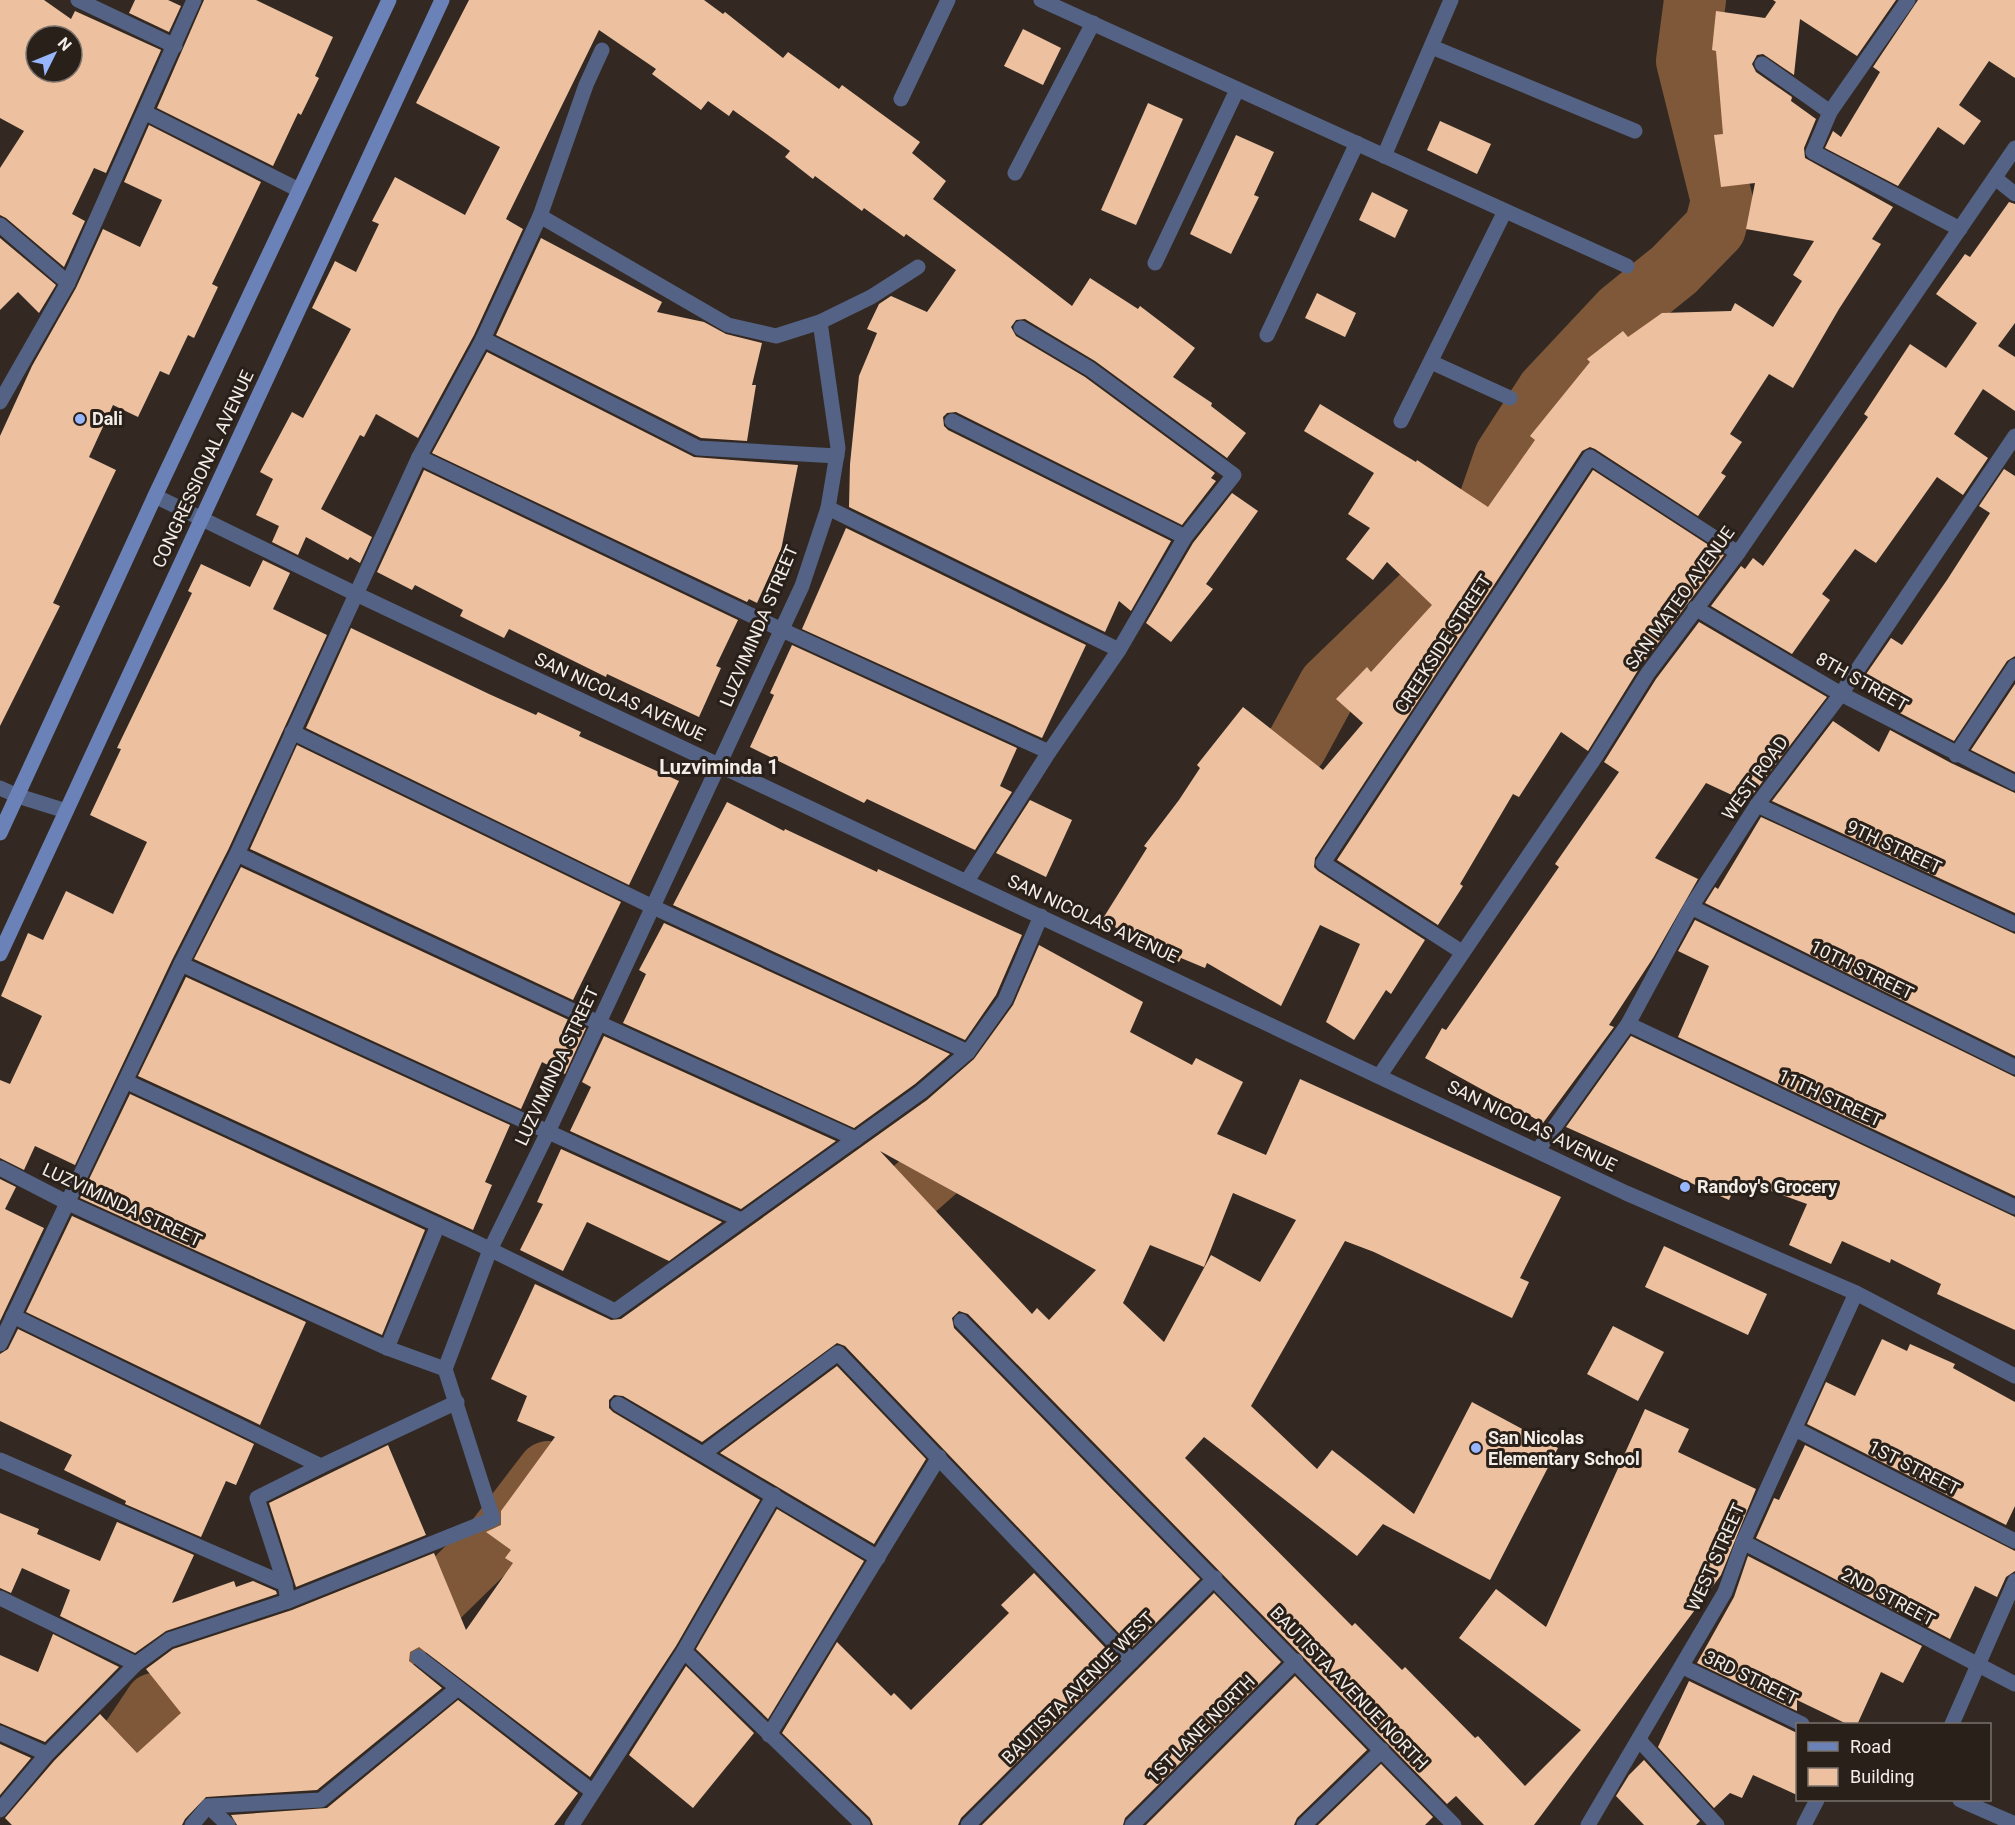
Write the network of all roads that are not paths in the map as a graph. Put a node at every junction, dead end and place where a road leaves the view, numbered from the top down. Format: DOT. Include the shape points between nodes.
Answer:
graph roads {
  1 [pos="78,0"];
  2 [pos="194,0"];
  3 [pos="389,0"];
  4 [pos="442,0"];
  5 [pos="948,0"];
  6 [pos="1041,0"];
  7 [pos="1908,0"];
  8 [pos="1447,1"];
  9 [pos="1093,23"];
  10 [pos="175,46"];
  11 [pos="1432,47"];
  12 [pos="603,50"];
  13 [pos="1762,64"];
  14 [pos="1237,90"];
  15 [pos="901,99"];
  16 [pos="1830,112"];
  17 [pos="146,114"];
  18 [pos="1635,131"];
  19 [pos="1357,143"];
  20 [pos="2015,148"];
  21 [pos="1384,156"];
  22 [pos="1015,173"];
  23 [pos="1995,178"];
  24 [pos="299,190"];
  25 [pos="2015,194"];
  26 [pos="1505,211"];
  27 [pos="540,216"];
  28 [pos="0,225"];
  29 [pos="1960,229"];
  30 [pos="1155,263"];
  31 [pos="1627,266"];
  32 [pos="918,267"];
  33 [pos="68,283"];
  34 [pos="820,321"];
  35 [pos="1021,328"];
  36 [pos="1268,335"];
  37 [pos="483,339"];
  38 [pos="1431,362"];
  39 [pos="1510,398"];
  40 [pos="0,402"];
  41 [pos="952,421"];
  42 [pos="1401,421"];
  43 [pos="2015,436"];
  44 [pos="837,456"];
  45 [pos="419,457"];
  46 [pos="154,496"];
  47 [pos="828,508"];
  48 [pos="201,519"];
  49 [pos="1185,537"];
  50 [pos="1738,553"];
  51 [pos="356,594"];
  52 [pos="1695,608"];
  53 [pos="782,630"];
  54 [pos="1119,650"];
  55 [pos="2015,666"];
  56 [pos="1841,694"];
  57 [pos="292,732"];
  58 [pos="1049,752"];
  59 [pos="1956,755"];
  60 [pos="719,765"];
  61 [pos="2015,783"];
  62 [pos="0,788"];
  63 [pos="18,796"];
  64 [pos="1757,805"];
  65 [pos="66,811"];
  66 [pos="0,833"];
  67 [pos="237,854"];
  68 [pos="967,881"];
  69 [pos="653,907"];
  70 [pos="1692,907"];
  71 [pos="1041,916"];
  72 [pos="2015,924"];
  73 [pos="1462,952"];
  74 [pos="0,954"];
  75 [pos="181,964"];
  76 [pos="599,1023"];
  77 [pos="1628,1024"];
  78 [pos="968,1052"];
  79 [pos="2015,1067"];
  80 [pos="1380,1075"];
  81 [pos="127,1082"];
  82 [pos="549,1130"];
  83 [pos="856,1139"];
  84 [pos="1538,1150"];
  85 [pos="0,1168"];
  86 [pos="68,1203"];
  87 [pos="2015,1207"];
  88 [pos="741,1220"];
  89 [pos="438,1226"];
  90 [pos="490,1250"];
  91 [pos="1856,1293"];
  92 [pos="13,1316"];
  93 [pos="961,1321"];
  94 [pos="0,1344"];
  95 [pos="387,1348"];
  96 [pos="445,1369"];
  97 [pos="2015,1376"];
  98 [pos="457,1402"];
  99 [pos="618,1404"];
  100 [pos="1795,1429"];
  101 [pos="704,1453"];
  102 [pos="939,1456"];
  103 [pos="0,1460"];
  104 [pos="321,1466"];
  105 [pos="774,1495"];
  106 [pos="2015,1541"];
  107 [pos="1743,1542"];
  108 [pos="878,1558"];
  109 [pos="1215,1578"];
  110 [pos="2015,1581"];
  111 [pos="285,1584"];
  112 [pos="0,1598"];
  113 [pos="288,1601"];
  114 [pos="684,1651"];
  115 [pos="418,1656"];
  116 [pos="1132,1660"];
  117 [pos="1296,1661"];
  118 [pos="136,1664"];
  119 [pos="1978,1666"];
  120 [pos="1683,1667"];
  121 [pos="2015,1684"];
  122 [pos="458,1688"];
  123 [pos="1798,1723"];
  124 [pos="1953,1723"];
  125 [pos="0,1733"];
  126 [pos="769,1735"];
  127 [pos="1639,1740"];
  128 [pos="1382,1750"];
  129 [pos="47,1754"];
  130 [pos="593,1792"];
  131 [pos="1816,1801"];
  132 [pos="1962,1801"];
  133 [pos="208,1806"];
  134 [pos="0,1810"];
  135 [pos="2007,1823"];
  136 [pos="192,1825"];
  137 [pos="228,1825"];
  138 [pos="572,1825"];
  139 [pos="863,1825"];
  140 [pos="968,1825"];
  141 [pos="1132,1825"];
  142 [pos="1304,1825"];
  143 [pos="1454,1825"];
  144 [pos="1588,1825"];
  145 [pos="1717,1825"];
  146 [pos="1804,1825"];
  1 -- 10 [label="street"];
  2 -- 10 [label="street"];
  3 -- 24 [label="main road, CONGRESSIONAL AVENUE"];
  4 -- 48 [label="main road, CONGRESSIONAL AVENUE"];
  5 -- 15 [label="street"];
  6 -- 9 [label="street"];
  7 -- 16 [label="street"];
  8 -- 11 [label="street"];
  9 -- 14 [label="street"];
  9 -- 22 [label="street"];
  10 -- 17 [label="street"];
  11 -- 18 [label="street"];
  11 -- 21 [label="street"];
  12 -- 27 [label="street" via="586,85"];
  13 -- 16 [label="street"];
  14 -- 19 [label="street"];
  14 -- 30 [label="street"];
  16 -- 29 [label="street" via="1813,152"];
  17 -- 24 [label="street"];
  17 -- 33 [label="street"];
  19 -- 21 [label="street"];
  19 -- 36 [label="street"];
  20 -- 23 [label="street, SAN MATEO AVENUE"];
  21 -- 26 [label="street"];
  23 -- 25 [label="street"];
  23 -- 29 [label="street, SAN MATEO AVENUE"];
  24 -- 46 [label="main road, CONGRESSIONAL AVENUE"];
  26 -- 31 [label="street"];
  26 -- 38 [label="street"];
  27 -- 34 [label="street" via="728,325 776,336"];
  27 -- 37 [label="street"];
  28 -- 33 [label="street"];
  29 -- 50 [label="street, SAN MATEO AVENUE"];
  32 -- 34 [label="street" via="871,297"];
  33 -- 40 [label="street"];
  34 -- 44 [label="street, LUZVIMINDA STREET"];
  35 -- 49 [label="street" via="1090,369 1234,475"];
  37 -- 44 [label="street" via="698,448"];
  37 -- 45 [label="street"];
  38 -- 39 [label="street"];
  38 -- 42 [label="street"];
  41 -- 49 [label="street"];
  43 -- 56 [label="street, WEST ROAD"];
  44 -- 47 [label="street, LUZVIMINDA STREET"];
  45 -- 51 [label="street"];
  45 -- 53 [label="street"];
  46 -- 48 [label="street, SAN NICOLAS AVENUE"];
  46 -- 63 [label="main road, CONGRESSIONAL AVENUE"];
  47 -- 53 [label="street, LUZVIMINDA STREET" via="802,586"];
  47 -- 54 [label="street"];
  48 -- 51 [label="street, SAN NICOLAS AVENUE"];
  48 -- 65 [label="main road, CONGRESSIONAL AVENUE"];
  49 -- 54 [label="street"];
  50 -- 52 [label="street, SAN MATEO AVENUE"];
  50 -- 73 [label="street, CREEKSIDE STREET" via="1590,457 1323,863"];
  51 -- 57 [label="street"];
  51 -- 60 [label="street, SAN NICOLAS AVENUE"];
  52 -- 56 [label="street, 8TH STREET"];
  52 -- 73 [label="street, SAN MATEO AVENUE"];
  53 -- 58 [label="street"];
  53 -- 60 [label="street, LUZVIMINDA STREET"];
  54 -- 58 [label="street"];
  55 -- 59 [label="street"];
  56 -- 59 [label="street, 8TH STREET"];
  56 -- 64 [label="street, WEST ROAD"];
  57 -- 67 [label="street"];
  57 -- 69 [label="street"];
  58 -- 68 [label="street"];
  59 -- 61 [label="street, 8TH STREET"];
  60 -- 68 [label="street, SAN NICOLAS AVENUE"];
  60 -- 69 [label="street, LUZVIMINDA STREET"];
  62 -- 63 [label="street"];
  63 -- 65 [label="street"];
  63 -- 66 [label="main road, CONGRESSIONAL AVENUE"];
  64 -- 70 [label="street, WEST ROAD"];
  64 -- 72 [label="street, 9TH STREET"];
  65 -- 74 [label="main road, CONGRESSIONAL AVENUE"];
  67 -- 75 [label="street"];
  67 -- 76 [label="street"];
  68 -- 71 [label="street, SAN NICOLAS AVENUE"];
  69 -- 76 [label="street, LUZVIMINDA STREET"];
  69 -- 78 [label="street"];
  70 -- 77 [label="street, WEST ROAD"];
  70 -- 79 [label="street, 10TH STREET"];
  71 -- 78 [label="street" via="1005,1000"];
  71 -- 80 [label="street, SAN NICOLAS AVENUE"];
  73 -- 80 [label="street, SAN MATEO AVENUE"];
  75 -- 81 [label="street"];
  75 -- 82 [label="street"];
  76 -- 82 [label="street, LUZVIMINDA STREET"];
  76 -- 83 [label="street"];
  77 -- 84 [label="street, WEST ROAD"];
  77 -- 87 [label="street, 11TH STREET"];
  78 -- 83 [label="street"];
  80 -- 84 [label="street, SAN NICOLAS AVENUE"];
  81 -- 86 [label="street"];
  81 -- 89 [label="street"];
  82 -- 88 [label="street"];
  82 -- 90 [label="street, LUZVIMINDA STREET"];
  83 -- 88 [label="street"];
  84 -- 91 [label="street, SAN NICOLAS AVENUE" via="1626,1193"];
  85 -- 86 [label="street, LUZVIMINDA STREET"];
  86 -- 92 [label="street"];
  86 -- 95 [label="street, LUZVIMINDA STREET"];
  88 -- 90 [label="street" via="615,1311"];
  89 -- 90 [label="street"];
  89 -- 95 [label="street"];
  90 -- 96 [label="street, LUZVIMINDA STREET"];
  91 -- 97 [label="street, SAN NICOLAS AVENUE"];
  91 -- 100 [label="street, WEST STREET"];
  92 -- 94 [label="street"];
  92 -- 104 [label="street"];
  93 -- 109 [label="street, BAUTISTA AVENUE NORTH"];
  95 -- 96 [label="street, LUZVIMINDA STREET"];
  96 -- 98 [label="street"];
  98 -- 104 [label="street"];
  98 -- 113 [label="street" via="493,1519"];
  99 -- 101 [label="street"];
  100 -- 106 [label="street, 1ST STREET"];
  100 -- 107 [label="street, WEST STREET"];
  101 -- 102 [label="street" via="838,1353"];
  101 -- 105 [label="street"];
  102 -- 108 [label="street"];
  102 -- 116 [label="street"];
  103 -- 111 [label="street"];
  104 -- 111 [label="street" via="256,1498"];
  105 -- 108 [label="street"];
  105 -- 114 [label="street"];
  107 -- 119 [label="street, 2ND STREET"];
  107 -- 120 [label="street, WEST STREET" via="1725,1592"];
  108 -- 126 [label="street"];
  109 -- 116 [label="street, BAUTISTA AVENUE WEST"];
  109 -- 117 [label="street, BAUTISTA AVENUE NORTH"];
  110 -- 119 [label="street"];
  111 -- 113 [label="street"];
  112 -- 118 [label="street"];
  113 -- 118 [label="street" via="169,1640"];
  114 -- 126 [label="street"];
  114 -- 130 [label="street"];
  115 -- 122 [label="street"];
  116 -- 140 [label="street, BAUTISTA AVENUE WEST"];
  117 -- 128 [label="street, BAUTISTA AVENUE NORTH"];
  117 -- 141 [label="street, 1ST LANE NORTH"];
  118 -- 129 [label="street"];
  119 -- 121 [label="street, 2ND STREET"];
  119 -- 124 [label="street"];
  120 -- 123 [label="street, 3RD STREET"];
  120 -- 127 [label="street, WEST STREET"];
  122 -- 130 [label="street"];
  122 -- 133 [label="street" via="321,1800"];
  125 -- 129 [label="street"];
  126 -- 139 [label="street"];
  127 -- 144 [label="street, WEST STREET"];
  127 -- 145 [label="street"];
  128 -- 142 [label="street"];
  128 -- 143 [label="street, BAUTISTA AVENUE NORTH"];
  129 -- 134 [label="street"];
  130 -- 138 [label="street"];
  131 -- 146 [label="street"];
  132 -- 135 [label="street"];
  133 -- 136 [label="street"];
  133 -- 137 [label="street"];
}
